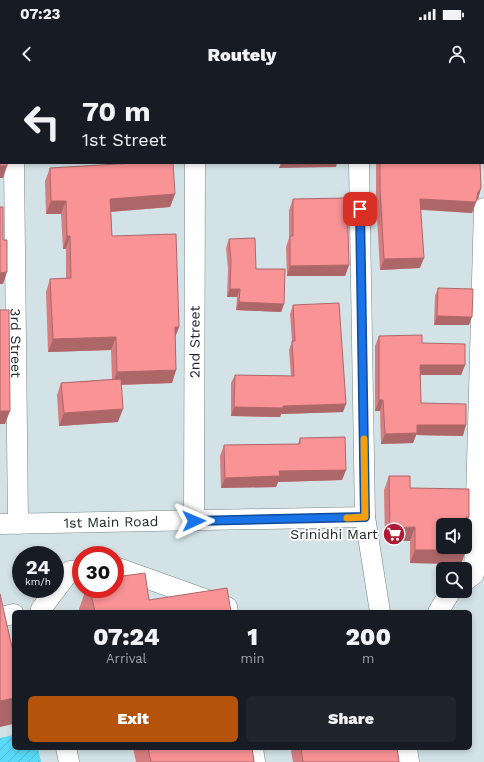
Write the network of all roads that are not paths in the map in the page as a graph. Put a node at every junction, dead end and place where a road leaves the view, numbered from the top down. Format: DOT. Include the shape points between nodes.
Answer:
graph roads {
  1 [pos="14,164"];
  2 [pos="195,164"];
  3 [pos="359,164"];
  4 [pos="484,208"];
  5 [pos="365,517"];
  6 [pos="194,521"];
  7 [pos="9,524"];
  8 [pos="124,570"];
  9 [pos="72,571"];
  10 [pos="472,576"];
  11 [pos="472,585"];
  12 [pos="484,585"];
  13 [pos="447,598"];
  14 [pos="37,610"];
  15 [pos="228,610"];
  16 [pos="380,610"];
  17 [pos="439,610"];
  18 [pos="12,614"];
  19 [pos="0,617"];
  20 [pos="66,750"];
  21 [pos="253,750"];
  22 [pos="408,750"];
  23 [pos="69,762"];
  24 [pos="256,762"];
  25 [pos="409,762"];
  1 -- 7 [label="street, 3rd Street"];
  2 -- 6 [label="street, 2nd Street"];
  3 -- 5 [label="street"];
  4 -- 10 [label="street"];
  5 -- 6 [label="street, 1st Main Road"];
  5 -- 16 [label="street"];
  6 -- 7 [label="street, 1st Main Road"];
  8 -- 15 [label="street" via="227,607"];
  9 -- 14 [label="street"];
  11 -- 12 [label="street"];
  13 -- 17 [label="street"];
  18 -- 19 [label="street"];
  20 -- 23 [label="street"];
  21 -- 24 [label="street"];
  22 -- 25 [label="street"];
}
